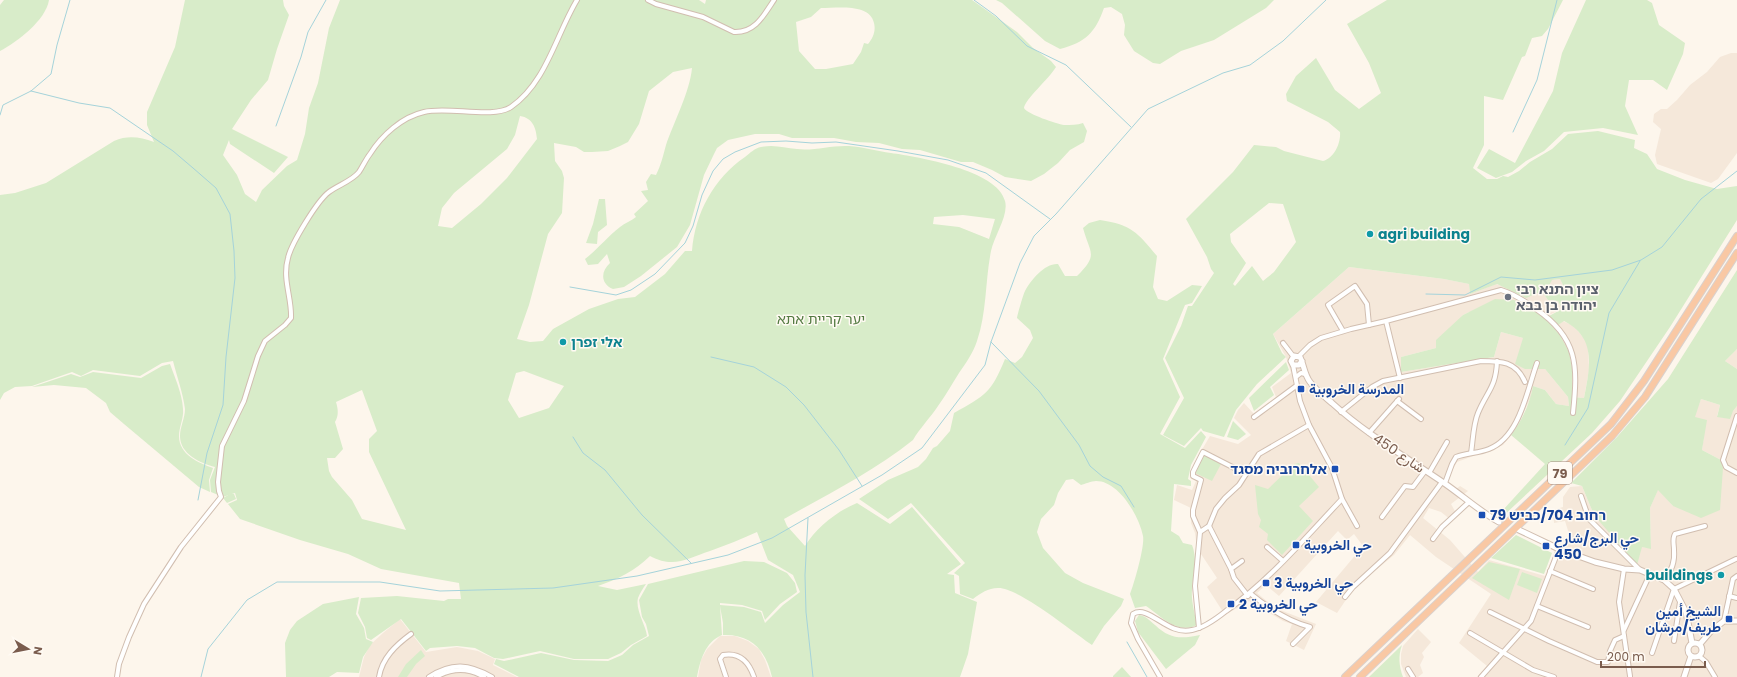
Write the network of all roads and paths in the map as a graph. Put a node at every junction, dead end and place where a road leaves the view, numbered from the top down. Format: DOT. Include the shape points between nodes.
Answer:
graph roads {
  1 [pos="577,0"];
  2 [pos="648,0"];
  3 [pos="774,0"];
  4 [pos="1737,236"];
  5 [pos="1737,253"];
  6 [pos="1386,321"];
  7 [pos="1369,325"];
  8 [pos="1342,331"];
  9 [pos="1283,343"];
  10 [pos="1298,358"];
  11 [pos="1497,361"];
  12 [pos="1537,363"];
  13 [pos="1295,365"];
  14 [pos="1306,375"];
  15 [pos="1400,378"];
  16 [pos="1296,379"];
  17 [pos="1525,382"];
  18 [pos="1296,386"];
  19 [pos="1341,412"];
  20 [pos="1573,413"];
  21 [pos="1737,416"];
  22 [pos="1254,417"];
  23 [pos="1421,419"];
  24 [pos="1309,425"];
  25 [pos="1369,433"];
  26 [pos="1448,442"];
  27 [pos="1471,453"];
  28 [pos="1427,472"];
  29 [pos="1737,473"];
  30 [pos="1246,474"];
  31 [pos="1444,482"];
  32 [pos="1581,496"];
  33 [pos="1342,499"];
  34 [pos="1469,502"];
  35 [pos="1382,517"];
  36 [pos="1499,522"];
  37 [pos="1209,526"];
  38 [pos="1357,526"];
  39 [pos="1705,526"];
  40 [pos="1519,530"];
  41 [pos="1200,532"];
  42 [pos="1433,539"];
  43 [pos="1267,547"];
  44 [pos="1559,549"];
  45 [pos="1736,559"];
  46 [pos="1242,561"];
  47 [pos="1283,561"];
  48 [pos="1231,569"];
  49 [pos="1624,569"];
  50 [pos="1640,570"];
  51 [pos="1550,571"];
  52 [pos="1650,574"];
  53 [pos="1737,576"];
  54 [pos="1664,580"];
  55 [pos="1593,589"];
  56 [pos="1674,589"];
  57 [pos="1249,595"];
  58 [pos="1729,596"];
  59 [pos="1345,597"];
  60 [pos="1737,598"];
  61 [pos="1680,602"];
  62 [pos="1537,606"];
  63 [pos="1490,612"];
  64 [pos="1724,621"];
  65 [pos="1737,621"];
  66 [pos="1588,627"];
  67 [pos="1199,628"];
  68 [pos="1525,629"];
  69 [pos="1624,631"];
  70 [pos="1470,633"];
  71 [pos="411,634"];
  72 [pos="1624,636"];
  73 [pos="1674,641"];
  74 [pos="1692,643"];
  75 [pos="1293,644"];
  76 [pos="1700,644"];
  77 [pos="1503,653"];
  78 [pos="1652,653"];
  79 [pos="1695,657"];
  80 [pos="1408,670"];
  81 [pos="1630,676"];
  82 [pos="117,677"];
  83 [pos="379,677"];
  84 [pos="430,677"];
  85 [pos="436,677"];
  86 [pos="484,677"];
  87 [pos="492,677"];
  88 [pos="726,677"];
  89 [pos="754,677"];
  90 [pos="1160,677"];
  91 [pos="1345,677"];
  92 [pos="1360,677"];
  93 [pos="1413,677"];
  94 [pos="1481,677"];
  95 [pos="1554,677"];
  96 [pos="1685,677"];
  97 [pos="1715,677"];
  1 -- 82 [label="street" via="538,78 518,101 499,111 446,109 411,116 390,131 370,152 356,175 330,191 319,202 288,257 286,276 290,318 286,325 265,341 244,401 222,446 218,482 221,497 177,552 144,604 119,664"];
  2 -- 3 [label="street" via="703,17 739,32 754,27"];
  4 -- 91 [label="highway, 79" via="1644,382 1610,424"];
  5 -- 92 [label="highway, 79" via="1645,397 1612,436"];
  6 -- 7 [label="street"];
  6 -- 15 [label="street"];
  6 -- 20 [label="street" via="1479,297 1496,290 1515,295 1550,319 1566,339 1576,377"];
  7 -- 8 [label="street"];
  7 -- 8 [label="street" via="1367,304 1355,286 1328,305"];
  8 -- 10 [label="street" via="1321,338"];
  9 -- 10 [label="street"];
  10 -- 13 [label="street"];
  10 -- 13 [label="street" via="1291,360"];
  10 -- 14 [label="street, شارع 450"];
  11 -- 15 [label="street" via="1481,361"];
  11 -- 17 [label="street" via="1515,367"];
  11 -- 27 [label="street" via="1492,388 1477,415"];
  12 -- 27 [label="street" via="1521,411 1508,434 1490,449"];
  13 -- 14 [label="street, شارع 450"];
  13 -- 16 [label="street"];
  14 -- 16 [label="street" via="1301,373"];
  14 -- 19 [label="street, شارع 450" via="1314,387"];
  15 -- 19 [label="street" via="1383,381 1372,387"];
  16 -- 18 [label="street"];
  18 -- 22 [label="street"];
  18 -- 24 [label="street"];
  19 -- 25 [label="street, شارع 450"];
  21 -- 29 [label="street" via="1723,460 1726,467"];
  23 -- 25 [label="street" via="1398,400"];
  24 -- 30 [label="street" via="1258,454"];
  24 -- 33 [label="street" via="1332,468"];
  25 -- 28 [label="street, شارع 450"];
  26 -- 28 [label="street"];
  27 -- 31 [label="street" via="1456,457"];
  28 -- 31 [label="street, شارع 450"];
  28 -- 35 [label="street" via="1413,487 1405,486"];
  30 -- 37 [label="street" via="1216,509"];
  30 -- 41 [label="street" via="1203,452 1193,472 1193,476 1201,480 1193,510"];
  31 -- 34 [label="street, شارع 450"];
  31 -- 59 [label="street" via="1390,553 1352,587"];
  32 -- 50 [label="street" via="1589,519"];
  33 -- 38 [label="street"];
  33 -- 47 [label="street"];
  34 -- 36 [label="street, شارع 450"];
  34 -- 42 [label="street"];
  37 -- 41 [label="street"];
  37 -- 48 [label="street"];
  39 -- 54 [label="street" via="1675,534 1674,559 1670,573"];
  40 -- 44 [label="street"];
  41 -- 67 [label="street" via="1195,586"];
  43 -- 47 [label="street"];
  44 -- 49 [label="street"];
  44 -- 51 [label="street"];
  45 -- 56 [label="street"];
  46 -- 48 [label="street"];
  47 -- 57 [label="street"];
  48 -- 57 [label="street" via="1234,578"];
  49 -- 50 [label="street"];
  49 -- 69 [label="street" via="1619,602"];
  50 -- 52 [label="street"];
  51 -- 55 [label="street"];
  51 -- 62 [label="street"];
  52 -- 54 [label="street"];
  52 -- 69 [label="street"];
  53 -- 58 [label="street" via="1733,579"];
  54 -- 56 [label="street"];
  56 -- 61 [label="street"];
  56 -- 78 [label="street"];
  57 -- 67 [label="street"];
  57 -- 75 [label="street" via="1293,621 1310,627"];
  58 -- 60 [label="street"];
  58 -- 64 [label="street"];
  61 -- 73 [label="street"];
  61 -- 74 [label="street" via="1686,612"];
  62 -- 66 [label="street"];
  62 -- 68 [label="street" via="1531,622"];
  63 -- 68 [label="street"];
  64 -- 65 [label="street"];
  64 -- 76 [label="street"];
  67 -- 90 [label="street" via="1177,630 1147,613 1139,611 1133,614 1131,623"];
  68 -- 72 [label="street" via="1597,662 1608,662 1615,640"];
  68 -- 77 [label="street"];
  69 -- 72 [label="street"];
  70 -- 77 [label="street"];
  71 -- 83 [label="street" via="383,663"];
  72 -- 81 [label="street"];
  74 -- 76 [label="street"];
  74 -- 79 [label="street" via="1688,649"];
  76 -- 79 [label="street" via="1703,650"];
  77 -- 94 [label="street"];
  77 -- 95 [label="street" via="1533,670"];
  79 -- 96 [label="street"];
  79 -- 97 [label="street" via="1706,662"];
  80 -- 93 [label="street"];
  84 -- 87 [label="street" via="445,668 456,666 476,669"];
  85 -- 86 [label="street" via="457,670 475,672"];
  88 -- 89 [label="street" via="720,659 723,655 731,654 749,665"];
}
